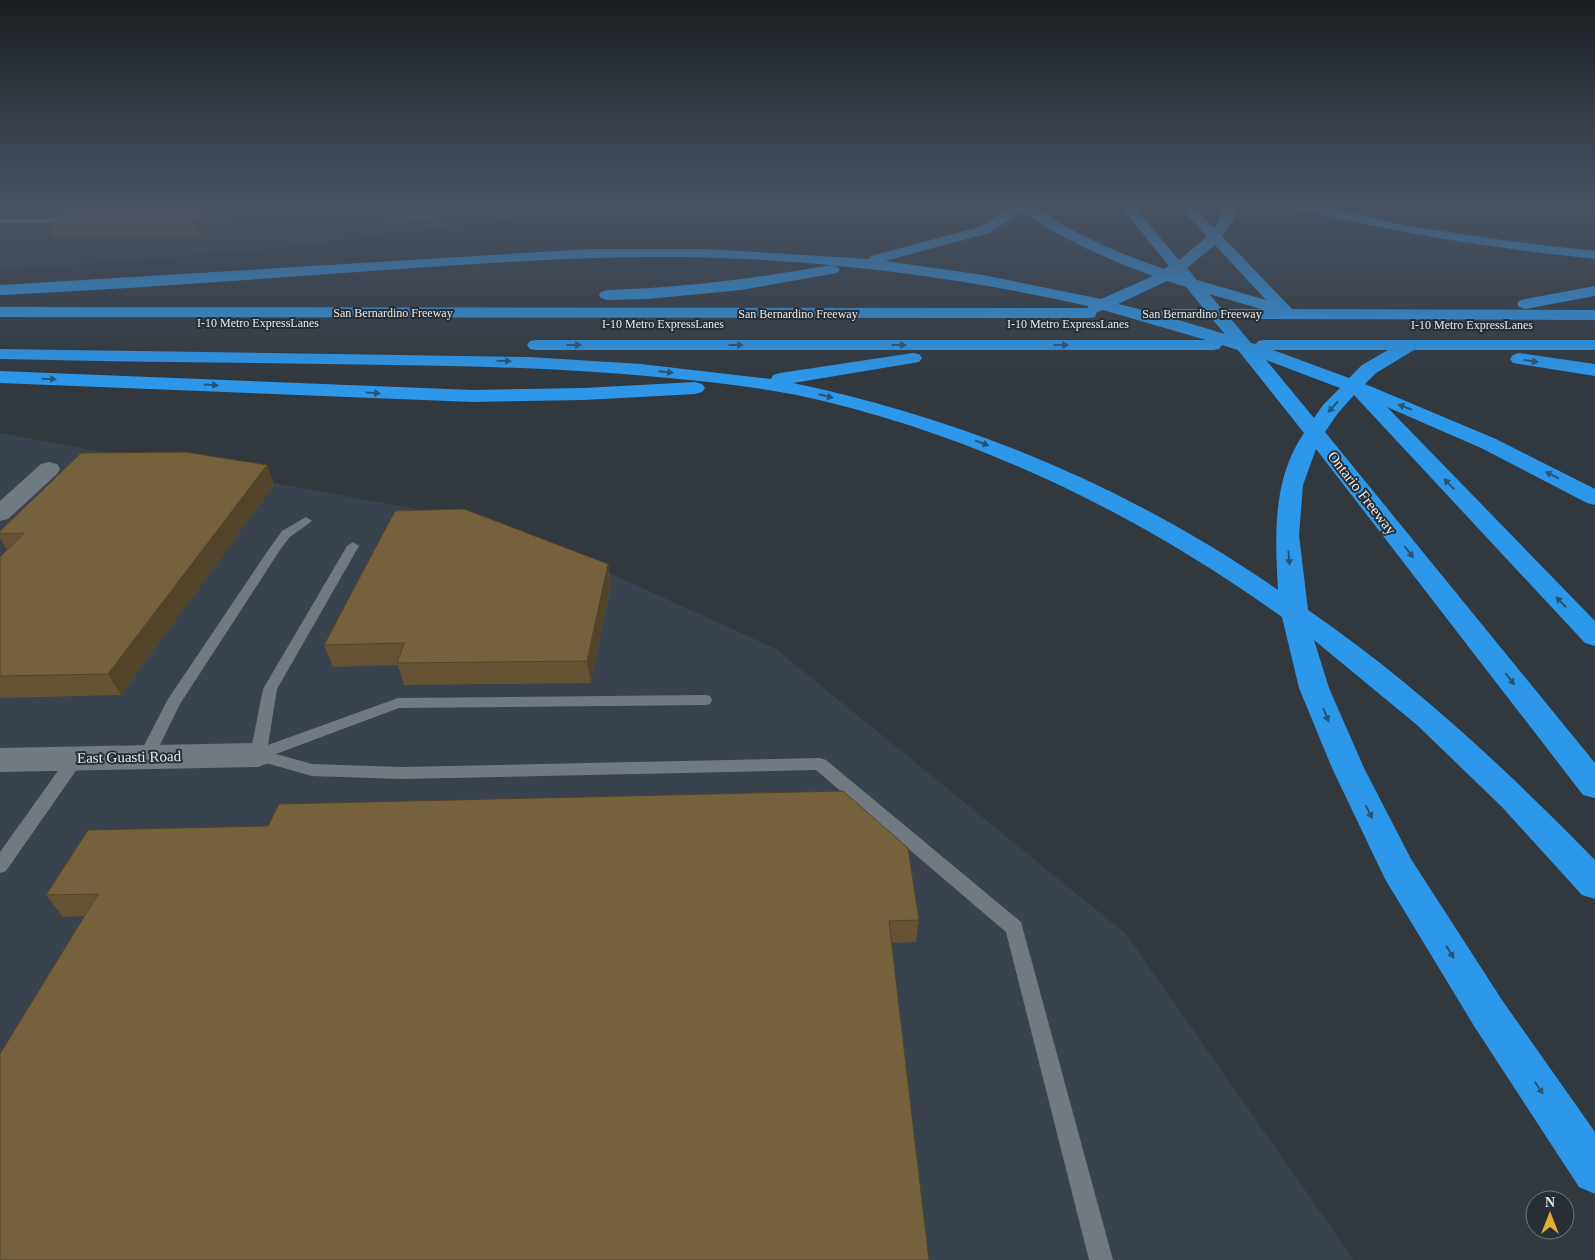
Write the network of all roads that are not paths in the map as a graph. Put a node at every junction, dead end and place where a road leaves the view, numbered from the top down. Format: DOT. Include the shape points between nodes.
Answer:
graph roads {
  1 [pos="435,262"];
  2 [pos="850,262"];
  3 [pos="865,262"];
  4 [pos="1135,262"];
  5 [pos="1173,262"];
  6 [pos="1186,262"];
  7 [pos="1239,262"];
  8 [pos="0,290"];
  9 [pos="1595,291"];
  10 [pos="593,296"];
  11 [pos="554,297"];
  12 [pos="0,307"];
  13 [pos="0,312"];
  14 [pos="1595,315"];
  15 [pos="0,322"];
  16 [pos="1595,325"];
  17 [pos="0,345"];
  18 [pos="1595,345"];
  19 [pos="0,354"];
  20 [pos="1595,370"];
  21 [pos="0,377"];
  22 [pos="49,469"];
  23 [pos="1595,498"];
  24 [pos="0,514"];
  25 [pos="306,521"];
  26 [pos="353,546"];
  27 [pos="1595,637"];
  28 [pos="705,700"];
  29 [pos="258,755"];
  30 [pos="146,757"];
  31 [pos="76,758"];
  32 [pos="0,760"];
  33 [pos="1595,786"];
  34 [pos="0,866"];
  35 [pos="1595,884"];
  36 [pos="1595,1170"];
  37 [pos="1100,1260"];
  1 -- 8 [label="highway, one-way"];
  23 -- 2 [label="highway, one-way" via="1426,415 1308,368 1145,316 1058,295 933,272"];
  3 -- 10 [label="highway" via="827,272 741,285"];
  4 -- 20 [label="highway, one-way" via="1265,306 1414,341"];
  5 -- 33 [label="highway, Ontario Freeway, one-way" via="1270,377"];
  21 -- 6 [label="highway, one-way" via="412,394 535,396 642,392 804,376 943,352 1061,320 1148,285"];
  27 -- 7 [label="highway, one-way"];
  9 -- 36 [label="highway, one-way" via="1478,316 1404,347 1369,369 1330,409 1307,444 1292,485 1287,535 1298,632 1314,688 1348,768 1398,869 1488,1013"];
  11 -- 12 [label="highway" via="209,300"];
  13 -- 14 [label="highway, San Bernardino Freeway"];
  15 -- 16 [label="highway, I-10 Metro ExpressLanes"];
  17 -- 18 [label="highway, one-way"];
  19 -- 35 [label="highway, one-way" via="515,361 646,370 808,391 890,412 963,436 1124,506 1255,583 1372,669 1456,742"];
  22 -- 24 [label="street"];
  25 -- 30 [label="lane" via="286,534 275,549 173,703"];
  26 -- 29 [label="lane" via="270,688"];
  28 -- 29 [label="lane" via="398,703"];
  29 -- 30 [label="street, East Guasti Road"];
  29 -- 37 [label="lane" via="312,770 401,773 820,764 1014,928"];
  30 -- 31 [label="street, East Guasti Road"];
  31 -- 32 [label="street, East Guasti Road"];
  31 -- 34 [label="lane"];
}
